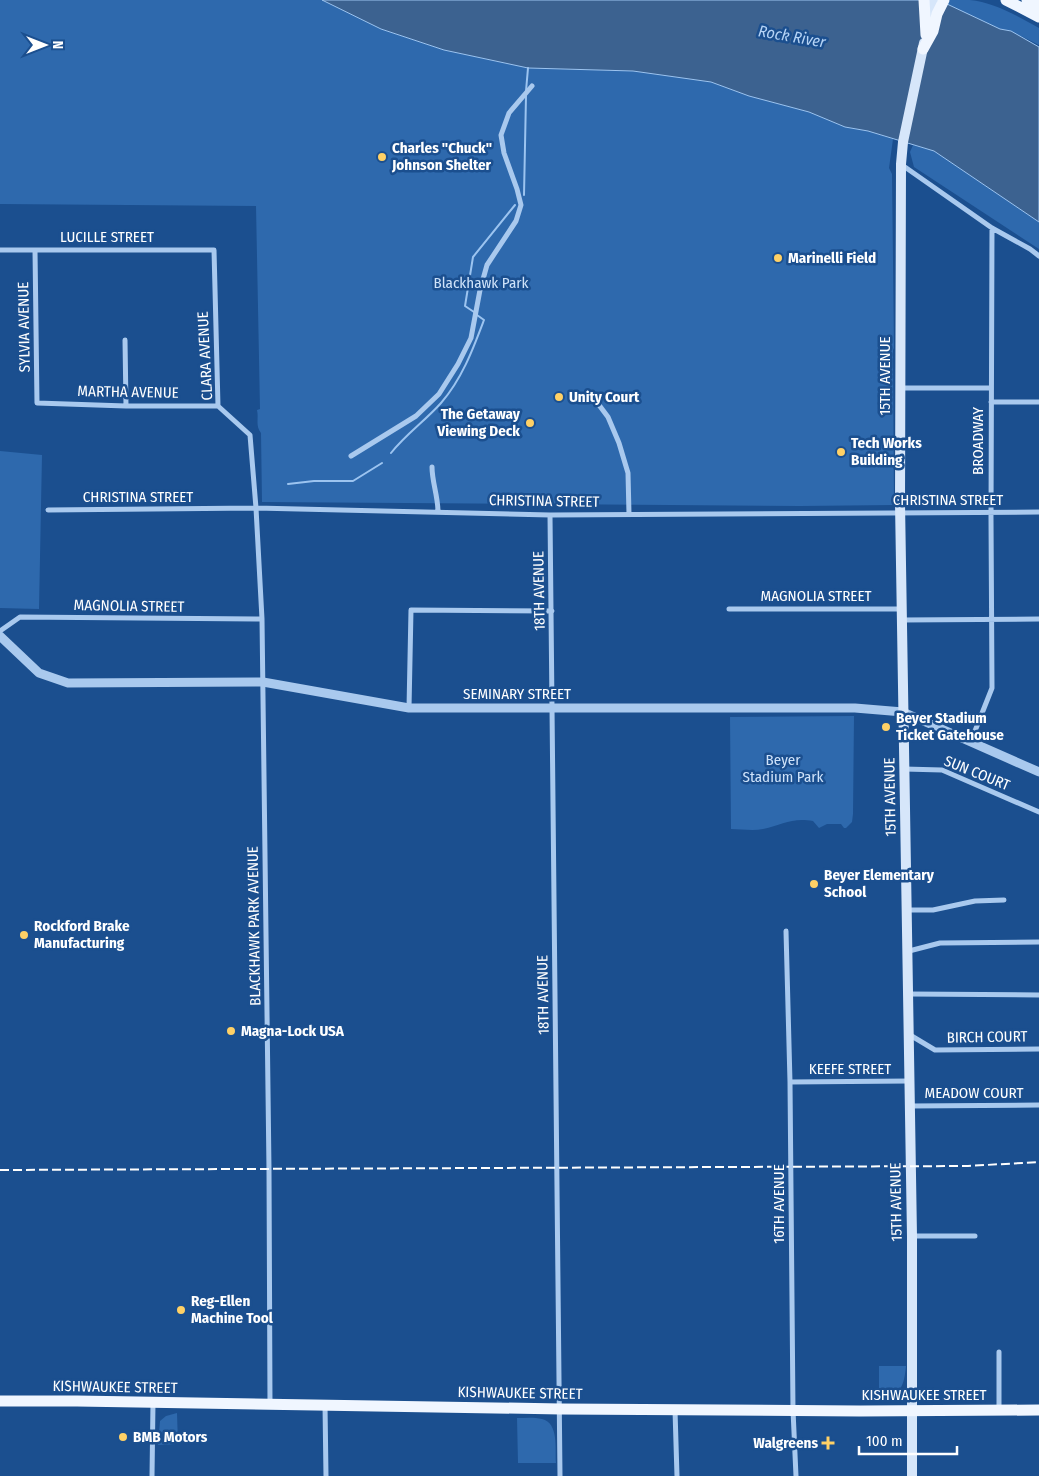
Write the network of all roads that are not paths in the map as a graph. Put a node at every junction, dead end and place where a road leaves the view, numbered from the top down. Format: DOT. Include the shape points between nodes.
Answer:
graph roads {
  1 [pos="924,0"];
  2 [pos="933,0"];
  3 [pos="944,0"];
  4 [pos="1006,0"];
  5 [pos="1027,0"];
  6 [pos="1039,6"];
  7 [pos="1039,17"];
  8 [pos="926,35"];
  9 [pos="923,49"];
  10 [pos="532,86"];
  11 [pos="901,164"];
  12 [pos="992,228"];
  13 [pos="0,250"];
  14 [pos="35,250"];
  15 [pos="214,250"];
  16 [pos="1039,256"];
  17 [pos="125,340"];
  18 [pos="900,388"];
  19 [pos="991,388"];
  20 [pos="596,402"];
  21 [pos="991,402"];
  22 [pos="1039,402"];
  23 [pos="37,403"];
  24 [pos="126,406"];
  25 [pos="218,406"];
  26 [pos="351,456"];
  27 [pos="432,466"];
  28 [pos="256,508"];
  29 [pos="48,510"];
  30 [pos="438,512"];
  31 [pos="900,512"];
  32 [pos="1039,512"];
  33 [pos="991,513"];
  34 [pos="629,514"];
  35 [pos="550,515"];
  36 [pos="729,609"];
  37 [pos="902,609"];
  38 [pos="552,611"];
  39 [pos="1039,619"];
  40 [pos="262,620"];
  41 [pos="902,620"];
  42 [pos="992,620"];
  43 [pos="0,631"];
  44 [pos="0,636"];
  45 [pos="263,682"];
  46 [pos="409,708"];
  47 [pos="553,708"];
  48 [pos="903,712"];
  49 [pos="971,741"];
  50 [pos="904,769"];
  51 [pos="1039,772"];
  52 [pos="1039,812"];
  53 [pos="1004,900"];
  54 [pos="908,910"];
  55 [pos="786,932"];
  56 [pos="1039,942"];
  57 [pos="908,951"];
  58 [pos="909,994"];
  59 [pos="1039,996"];
  60 [pos="910,1035"];
  61 [pos="1039,1049"];
  62 [pos="790,1082"];
  63 [pos="910,1082"];
  64 [pos="1039,1105"];
  65 [pos="910,1106"];
  66 [pos="912,1236"];
  67 [pos="975,1236"];
  68 [pos="999,1352"];
  69 [pos="0,1401"];
  70 [pos="152,1403"];
  71 [pos="270,1404"];
  72 [pos="325,1404"];
  73 [pos="560,1409"];
  74 [pos="675,1409"];
  75 [pos="793,1410"];
  76 [pos="999,1410"];
  77 [pos="1039,1410"];
  78 [pos="913,1411"];
  79 [pos="152,1476"];
  80 [pos="326,1476"];
  81 [pos="560,1476"];
  82 [pos="677,1476"];
  83 [pos="796,1476"];
  84 [pos="912,1476"];
  1 -- 8 [label="main road"];
  2 -- 8 [label="main road, 15TH AVENUE"];
  3 -- 9 [label="main road"];
  4 -- 7 [label="main road"];
  5 -- 6 [label="main road"];
  8 -- 9 [label="main road, 15TH AVENUE"];
  9 -- 11 [label="main road, 15TH AVENUE"];
  10 -- 26 [label="street" via="509,113 501,135 521,205 516,221 487,265 471,338 439,394 416,416"];
  11 -- 12 [label="street"];
  11 -- 18 [label="main road, 15TH AVENUE"];
  12 -- 16 [label="street"];
  12 -- 19 [label="street, BROADWAY"];
  13 -- 14 [label="street, LUCILLE STREET"];
  14 -- 15 [label="street, LUCILLE STREET"];
  14 -- 23 [label="street, SYLVIA AVENUE"];
  15 -- 25 [label="street, CLARA AVENUE"];
  17 -- 24 [label="street"];
  18 -- 19 [label="street"];
  18 -- 31 [label="main road, 15TH AVENUE"];
  19 -- 21 [label="street, BROADWAY"];
  20 -- 34 [label="street" via="608,417 628,473"];
  21 -- 22 [label="street"];
  21 -- 33 [label="street, BROADWAY"];
  23 -- 24 [label="street, MARTHA AVENUE"];
  24 -- 25 [label="street, MARTHA AVENUE"];
  25 -- 28 [label="street, CLARA AVENUE" via="250,435"];
  27 -- 30 [label="street"];
  28 -- 29 [label="street, CHRISTINA STREET"];
  28 -- 30 [label="street, CHRISTINA STREET"];
  28 -- 40 [label="street, BLACKHAWK PARK AVENUE"];
  30 -- 35 [label="street, CHRISTINA STREET"];
  31 -- 33 [label="street, CHRISTINA STREET"];
  31 -- 34 [label="street, CHRISTINA STREET"];
  31 -- 37 [label="main road, 15TH AVENUE"];
  32 -- 33 [label="street, CHRISTINA STREET"];
  33 -- 42 [label="street, BROADWAY"];
  34 -- 35 [label="street, CHRISTINA STREET"];
  35 -- 38 [label="street, 18TH AVENUE"];
  36 -- 37 [label="street, MAGNOLIA STREET"];
  37 -- 41 [label="main road, 15TH AVENUE"];
  38 -- 46 [label="street" via="410,610"];
  38 -- 47 [label="street, 18TH AVENUE"];
  39 -- 42 [label="street"];
  40 -- 43 [label="street, MAGNOLIA STREET" via="20,617"];
  40 -- 45 [label="street, BLACKHAWK PARK AVENUE"];
  41 -- 42 [label="street"];
  41 -- 48 [label="main road, 15TH AVENUE"];
  42 -- 49 [label="street, BROADWAY" via="992,688"];
  44 -- 45 [label="street, SEMINARY STREET" via="39,673 68,683"];
  45 -- 46 [label="street, SEMINARY STREET"];
  45 -- 71 [label="street, BLACKHAWK PARK AVENUE"];
  46 -- 47 [label="street, SEMINARY STREET"];
  47 -- 48 [label="street, SEMINARY STREET" via="855,708"];
  47 -- 73 [label="street, 18TH AVENUE"];
  48 -- 49 [label="street, SEMINARY STREET"];
  48 -- 50 [label="main road, 15TH AVENUE"];
  49 -- 51 [label="street, SEMINARY STREET"];
  50 -- 52 [label="street, SUN COURT" via="942,770"];
  50 -- 54 [label="main road, 15TH AVENUE"];
  53 -- 54 [label="street" via="975,901 933,910"];
  54 -- 57 [label="main road, 15TH AVENUE"];
  55 -- 62 [label="street, 16TH AVENUE"];
  56 -- 57 [label="street" via="940,943"];
  57 -- 58 [label="main road, 15TH AVENUE"];
  58 -- 59 [label="street"];
  58 -- 60 [label="main road, 15TH AVENUE"];
  60 -- 61 [label="street, BIRCH COURT" via="934,1050"];
  60 -- 63 [label="main road, 15TH AVENUE"];
  62 -- 63 [label="street, KEEFE STREET"];
  62 -- 75 [label="street, 16TH AVENUE"];
  63 -- 65 [label="main road, 15TH AVENUE"];
  64 -- 65 [label="street, MEADOW COURT"];
  65 -- 66 [label="main road, 15TH AVENUE"];
  66 -- 67 [label="street"];
  66 -- 78 [label="main road, 15TH AVENUE"];
  68 -- 76 [label="street"];
  69 -- 70 [label="main road, KISHWAUKEE STREET"];
  70 -- 71 [label="main road, KISHWAUKEE STREET"];
  70 -- 79 [label="street"];
  71 -- 72 [label="main road, KISHWAUKEE STREET"];
  72 -- 73 [label="main road, KISHWAUKEE STREET"];
  72 -- 80 [label="street"];
  73 -- 74 [label="main road, KISHWAUKEE STREET"];
  73 -- 81 [label="street, 18TH AVENUE"];
  74 -- 75 [label="main road, KISHWAUKEE STREET"];
  74 -- 82 [label="street"];
  75 -- 78 [label="main road, KISHWAUKEE STREET"];
  75 -- 83 [label="street, 16TH AVENUE"];
  76 -- 77 [label="main road, KISHWAUKEE STREET"];
  76 -- 78 [label="main road, KISHWAUKEE STREET"];
  78 -- 84 [label="main road, 15TH AVENUE"];
}
